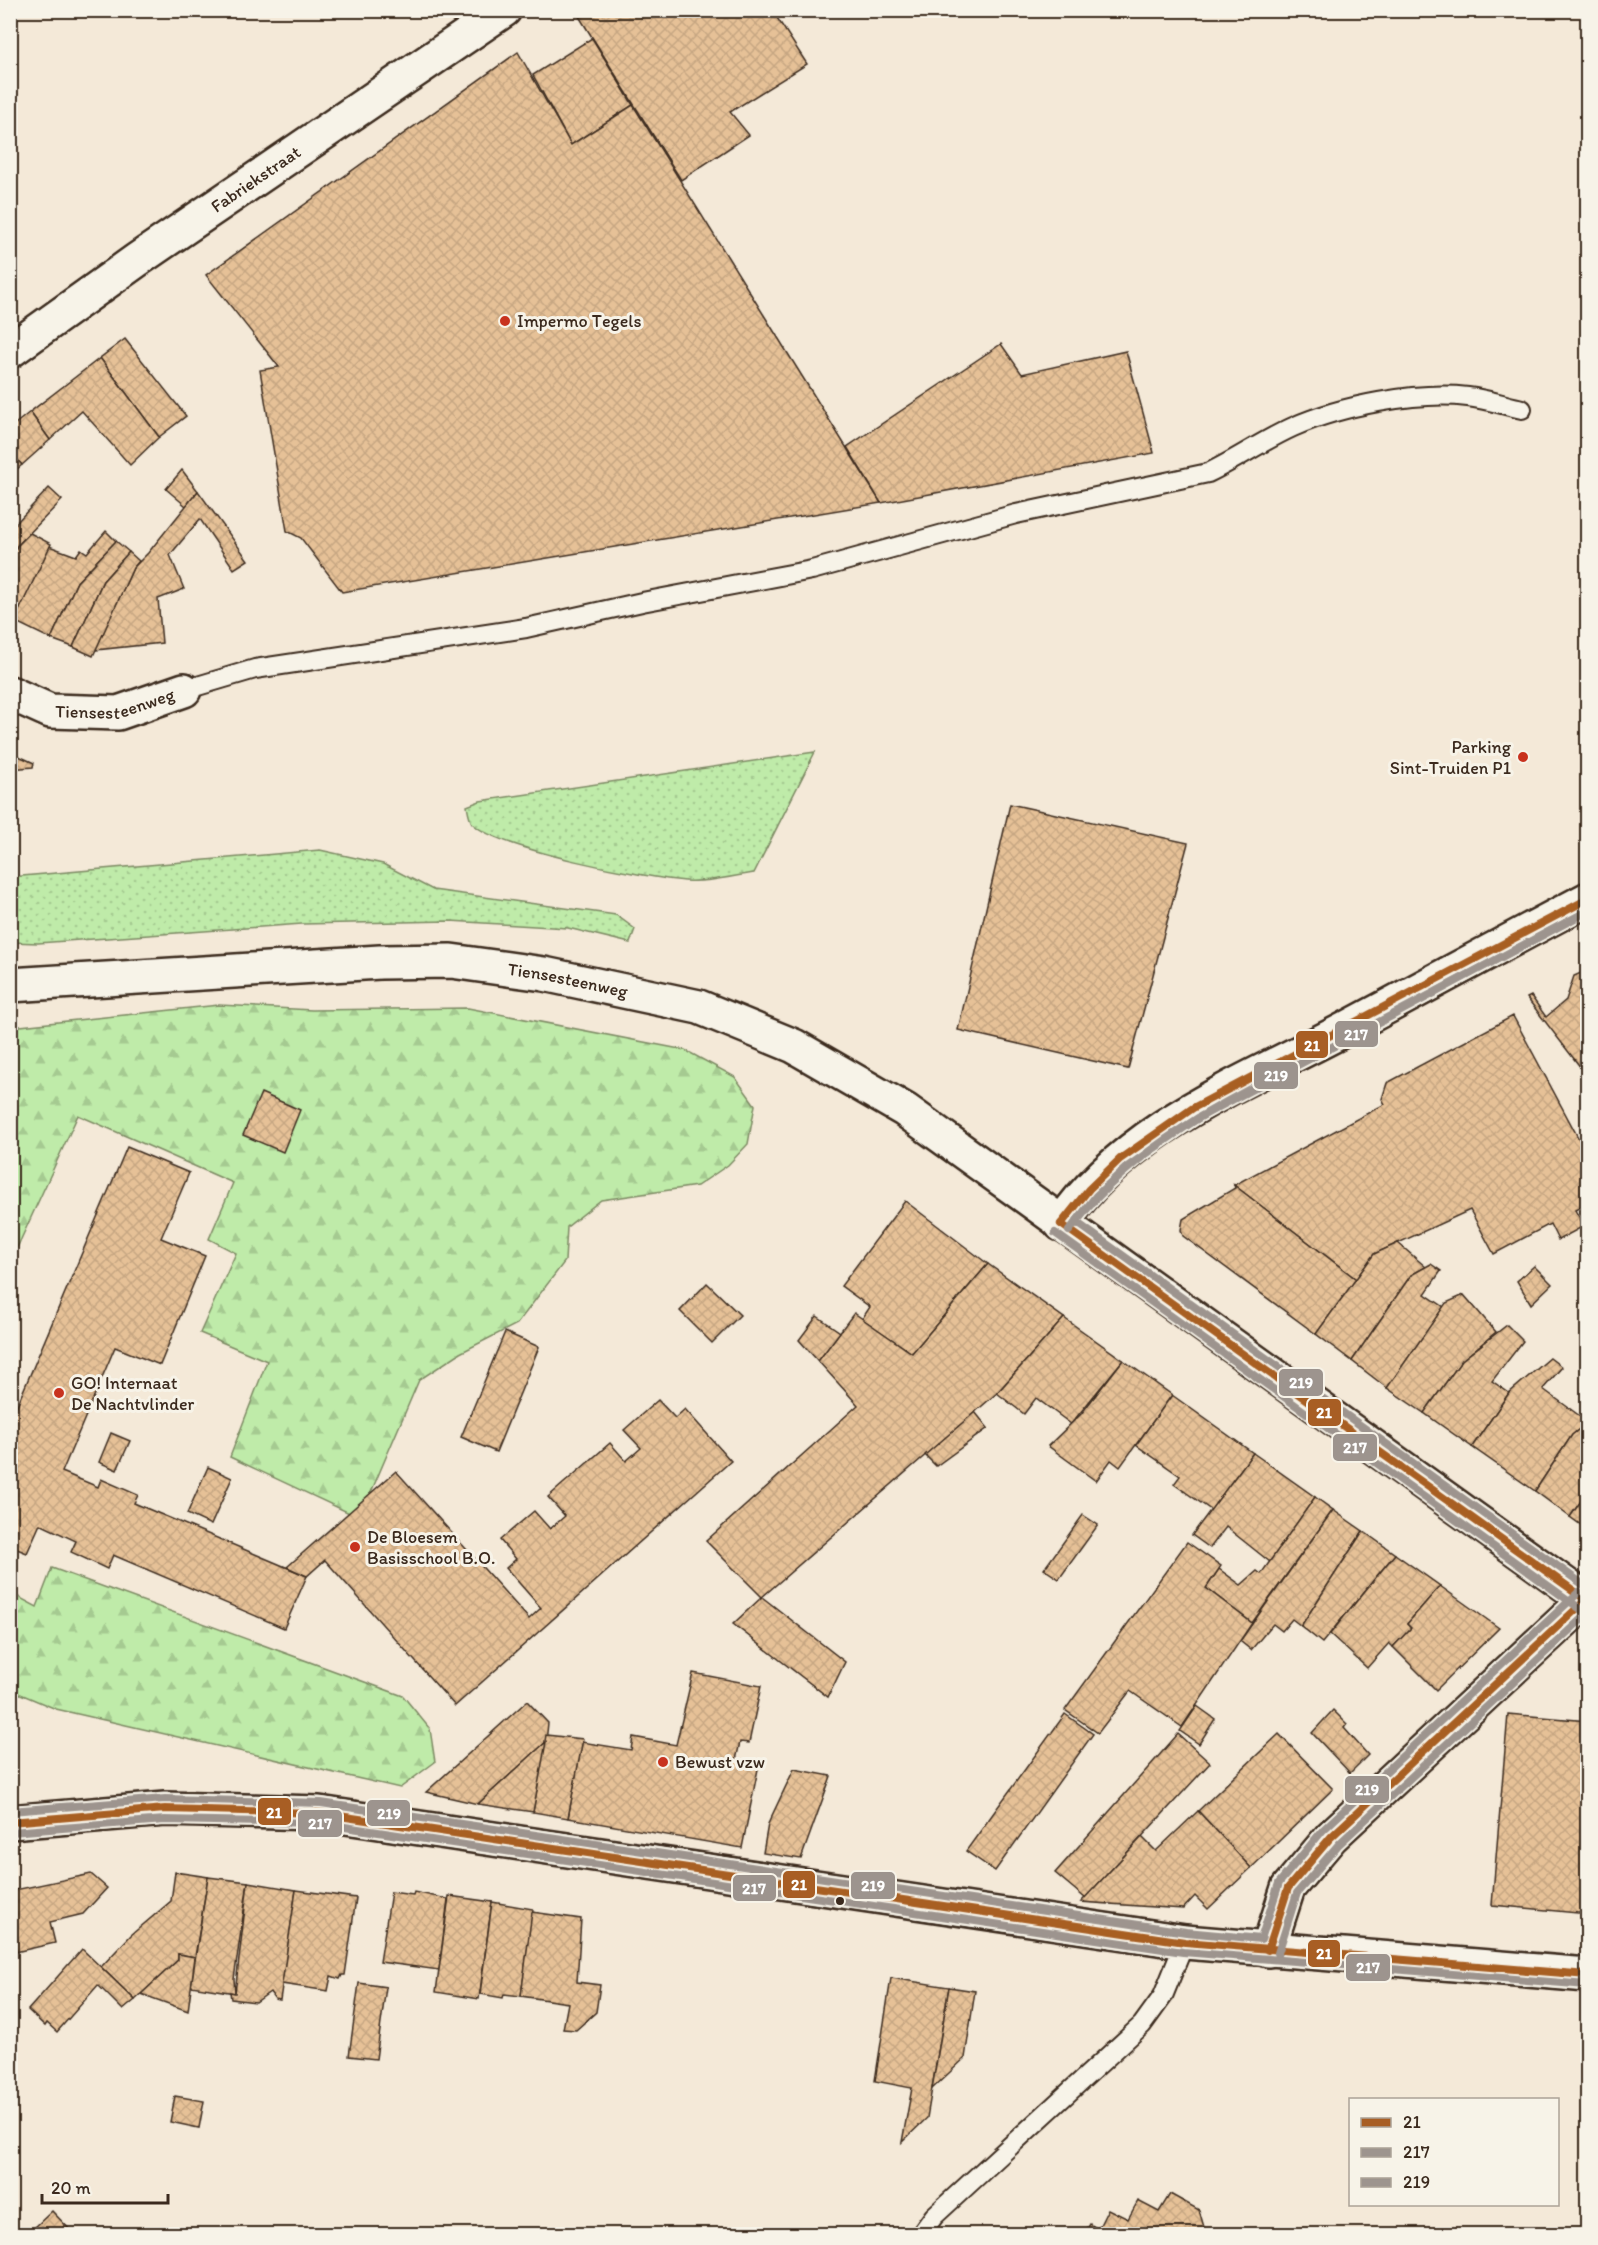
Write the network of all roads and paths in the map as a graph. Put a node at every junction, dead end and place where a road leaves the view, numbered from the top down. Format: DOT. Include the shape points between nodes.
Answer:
graph roads {
  1 [pos="504,10"];
  2 [pos="10,351"];
  3 [pos="1522,409"];
  4 [pos="184,690"];
  5 [pos="10,693"];
  6 [pos="1587,899"];
  7 [pos="10,985"];
  8 [pos="1061,1224"];
  9 [pos="1587,1600"];
  10 [pos="10,1822"];
  11 [pos="1185,1942"];
  12 [pos="1268,1950"];
  13 [pos="1587,1975"];
  14 [pos="921,2235"];
  1 -- 2 [label="street, Fabriekstraat"];
  3 -- 4 [label="lane" via="1448,396 1360,405 1293,427 1208,473 1016,514 812,570 526,628 255,669"];
  4 -- 5 [label="street, Tiensesteenweg" via="118,713 50,711"];
  6 -- 8 [label="street" via="1223,1093 1147,1138 1123,1155 1081,1197"];
  7 -- 8 [label="street, Tiensesteenweg" via="451,961 544,974 652,996 699,1007 794,1046 905,1110"];
  8 -- 9 [label="street, Tiensesteenweg"];
  9 -- 12 [label="street" via="1331,1837 1287,1888"];
  10 -- 11 [label="street" via="165,1809 319,1813"];
  11 -- 12 [label="street"];
  11 -- 14 [label="lane" via="1163,1996 1142,2025 949,2201"];
  12 -- 13 [label="street"];
}
